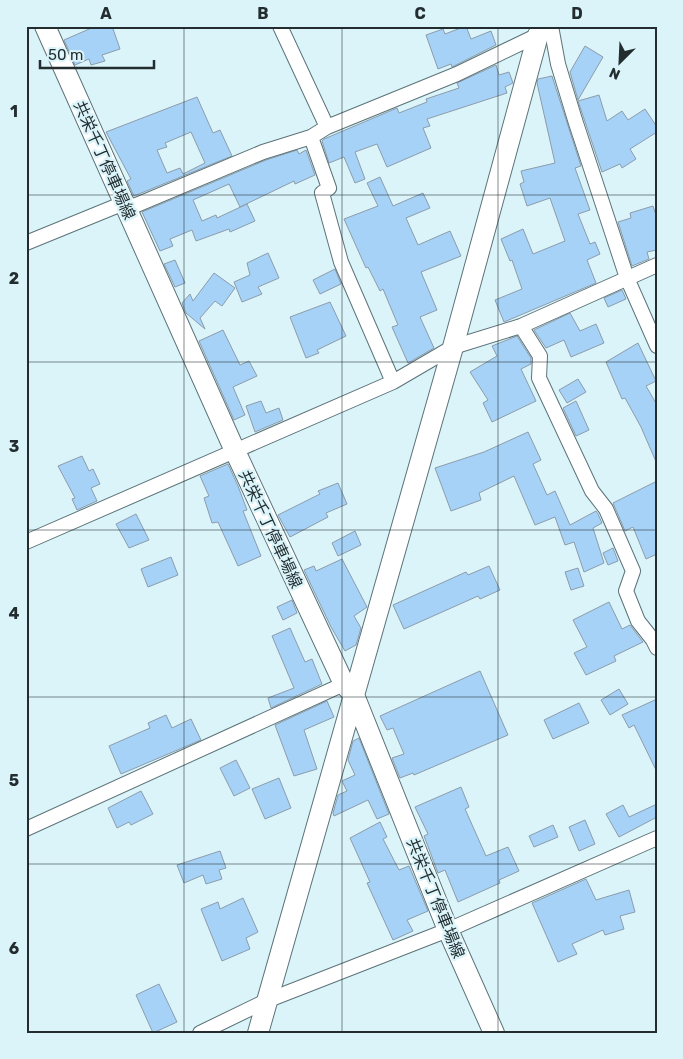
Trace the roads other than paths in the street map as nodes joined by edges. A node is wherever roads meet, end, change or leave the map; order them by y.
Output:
1 (45, 26) edge
2 (280, 26) edge
3 (290, 26) edge
4 (546, 29) edge
5 (330, 126) junction
6 (311, 137) junction
7 (124, 202) junction
8 (26, 243) edge
9 (657, 265) edge
10 (627, 278) junction
11 (521, 326) junction
12 (454, 346) junction
13 (657, 346) edge
14 (393, 382) junction
15 (235, 451) junction
16 (26, 542) edge
17 (657, 648) edge
18 (349, 689) junction
19 (26, 829) edge
20 (657, 838) edge
21 (448, 930) junction
22 (266, 1001) junction
23 (200, 1033) edge
24 (258, 1033) edge
25 (494, 1033) edge

1 - 7 main road, 共栄千丁停車場線
2 - 5 street
3 - 5 street
4 - 5 street
4 - 10 street
4 - 12 main road
5 - 6 street
6 - 7 street
6 - 14 street
7 - 8 street
7 - 15 main road, 共栄千丁停車場線
9 - 10 street
10 - 11 street
10 - 13 street
11 - 12 street
11 - 17 street
12 - 14 street
12 - 18 main road
14 - 15 street
15 - 16 street
15 - 18 main road, 共栄千丁停車場線
18 - 19 street
18 - 21 main road, 共栄千丁停車場線
18 - 22 main road
20 - 21 street
21 - 22 street
21 - 25 main road, 共栄千丁停車場線
22 - 23 street
22 - 24 main road

